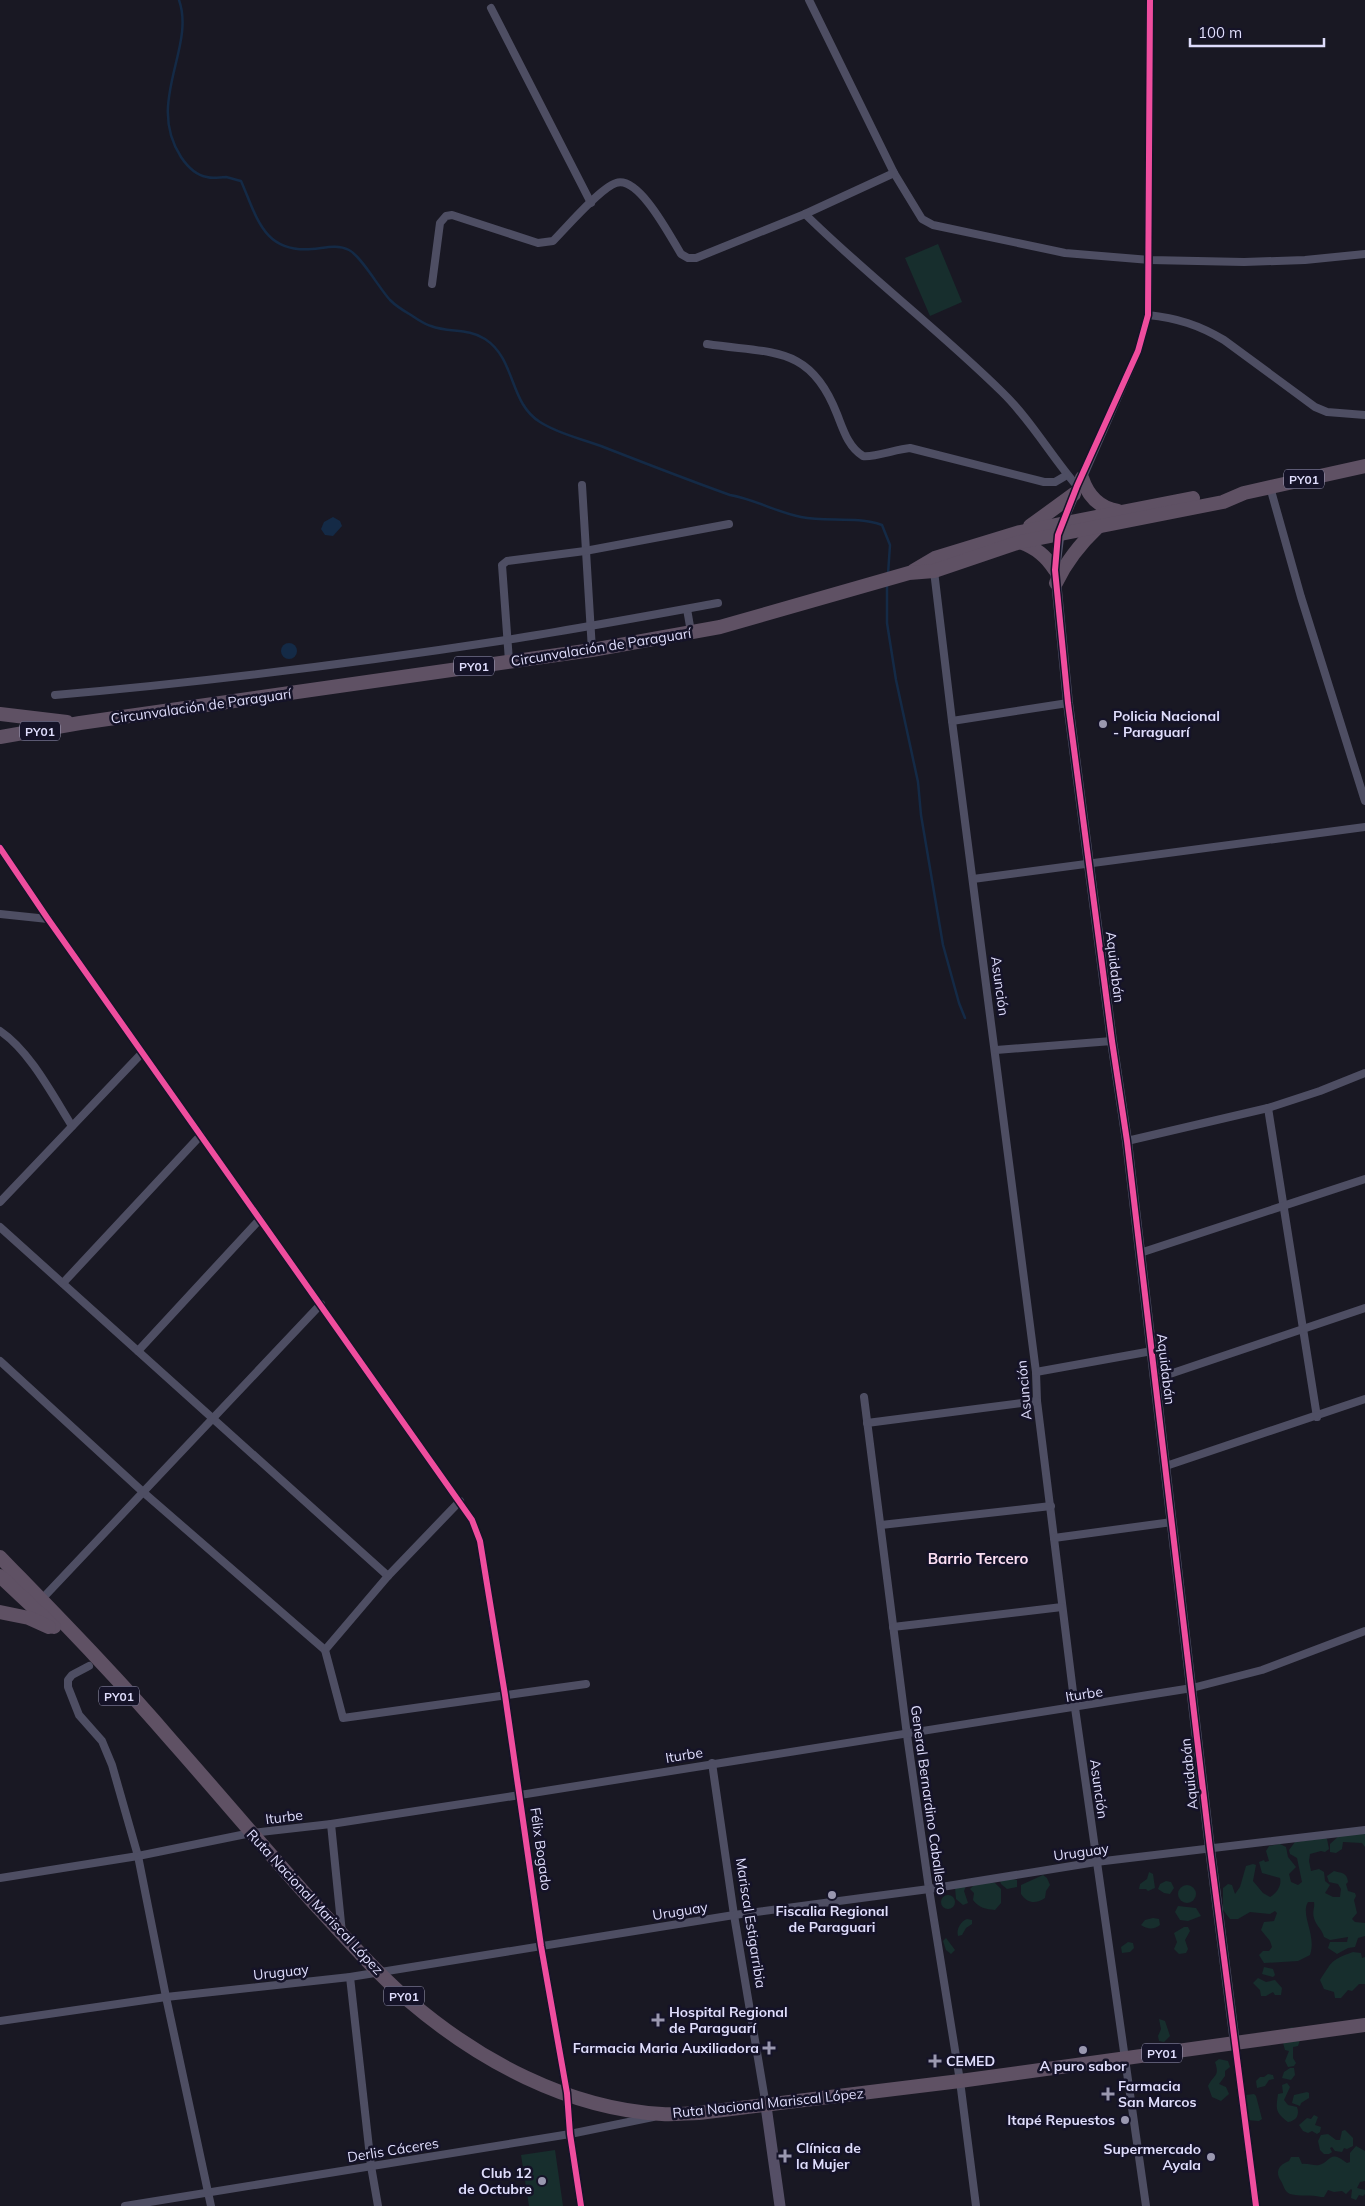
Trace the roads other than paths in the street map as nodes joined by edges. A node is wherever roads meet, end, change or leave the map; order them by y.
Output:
1 (809, 0) edge
2 (1150, 0) edge
3 (491, 8) dead end
4 (894, 173) junction
5 (591, 203) junction
6 (804, 214) junction
7 (1365, 254) edge
8 (1150, 260) junction
9 (432, 284) dead end
10 (1148, 315) junction
11 (707, 344) dead end
12 (1365, 415) edge
13 (1365, 466) edge
14 (1068, 475) junction
15 (582, 484) dead end
16 (1078, 486) junction
17 (1270, 487) junction
18 (1244, 493) junction
19 (1122, 512) junction
20 (729, 524) dead end
21 (1098, 527) junction
22 (1060, 529) junction
23 (1020, 537) junction
24 (585, 551) junction
25 (934, 571) junction
26 (909, 574) junction
27 (1055, 576) junction
28 (718, 603) dead end
29 (687, 609) junction
30 (591, 626) junction
31 (691, 632) junction
32 (508, 640) junction
33 (592, 650) junction
34 (509, 662) junction
35 (55, 695) dead end
36 (1068, 704) junction
37 (0, 714) edge
38 (952, 721) junction
39 (80, 724) junction
40 (0, 737) edge
41 (1365, 801) edge
42 (1365, 827) edge
43 (0, 848) edge
44 (1089, 864) junction
45 (973, 880) junction
46 (0, 914) edge
47 (48, 918) junction
48 (0, 1031) edge
49 (1112, 1041) junction
50 (996, 1050) junction
51 (142, 1053) junction
52 (1365, 1073) edge
53 (1268, 1108) junction
54 (72, 1126) junction
55 (201, 1135) junction
56 (1127, 1141) junction
57 (1365, 1179) edge
58 (0, 1202) edge
59 (1283, 1206) junction
60 (260, 1218) junction
61 (0, 1227) edge
62 (1140, 1253) junction
63 (62, 1283) junction
64 (321, 1304) junction
65 (1365, 1308) edge
66 (1303, 1329) junction
67 (138, 1351) junction
68 (1152, 1351) junction
69 (0, 1361) edge
70 (1036, 1372) junction
71 (1156, 1379) junction
72 (864, 1397) dead end
73 (1365, 1399) edge
74 (1037, 1401) junction
75 (1317, 1417) junction
76 (213, 1418) junction
77 (867, 1423) junction
78 (1166, 1466) junction
79 (143, 1492) junction
80 (460, 1501) junction
81 (1051, 1506) junction
82 (1172, 1522) junction
83 (881, 1525) junction
84 (1054, 1538) junction
85 (0, 1557) edge
86 (0, 1567) edge
87 (388, 1576) junction
88 (2, 1582) edge
89 (41, 1600) junction
90 (1062, 1607) junction
91 (51, 1611) junction
92 (0, 1612) edge
93 (893, 1626) junction
94 (1365, 1631) edge
95 (59, 1632) junction
96 (325, 1650) junction
97 (89, 1666) junction
98 (586, 1684) dead end
99 (1192, 1688) junction
100 (505, 1695) junction
101 (1075, 1708) junction
102 (907, 1735) junction
103 (183, 1755) junction
104 (712, 1763) junction
105 (520, 1795) junction
106 (331, 1824) junction
107 (1365, 1830) edge
108 (251, 1834) junction
109 (1210, 1849) junction
110 (138, 1856) junction
111 (1096, 1862) junction
112 (0, 1878) edge
113 (929, 1889) junction
114 (734, 1915) junction
115 (342, 1935) junction
116 (541, 1946) junction
117 (380, 1972) junction
118 (350, 1977) junction
119 (166, 1997) junction
120 (0, 2021) edge
121 (1365, 2025) edge
122 (1235, 2043) junction
123 (1124, 2059) junction
124 (960, 2081) junction
125 (567, 2093) junction
126 (766, 2106) junction
127 (663, 2115) junction
128 (570, 2134) junction
129 (371, 2166) junction
130 (208, 2192) junction
131 (125, 2206) edge
132 (211, 2206) edge
133 (378, 2206) edge
134 (581, 2206) edge
135 (780, 2206) edge
136 (976, 2206) edge
137 (1146, 2206) edge
138 (1256, 2206) edge

1 - 4 street
2 - 8 street
3 - 5 street
4 - 6 street
4 - 8 street
5 - 6 street
5 - 9 street
6 - 14 street
7 - 8 street
8 - 10 street
10 - 12 street
10 - 16 street
11 - 14 street
13 - 17 highway, Circunvalación de Paraguarí / PY01
14 - 16 street
15 - 24 street
16 - 19 highway
16 - 22 street
16 - 23 highway
17 - 18 highway, Circunvalación de Paraguarí / PY01
17 - 41 street
18 - 19 highway, Circunvalación de Paraguarí / PY01
18 - 21 highway, Circunvalación de Paraguarí / PY01
19 - 22 highway, Circunvalación de Paraguarí / PY01
20 - 24 street
21 - 22 highway, Circunvalación de Paraguarí / PY01
21 - 27 highway
22 - 23 highway, Circunvalación de Paraguarí / PY01
22 - 27 street, Aquidabán
23 - 25 highway, Circunvalación de Paraguarí / PY01
23 - 26 highway, Circunvalación de Paraguarí / PY01
23 - 27 highway
24 - 30 street
24 - 32 street
25 - 26 highway, Circunvalación de Paraguarí / PY01
25 - 38 street, Asunción
26 - 31 highway, Circunvalación de Paraguarí / PY01
27 - 36 street, Aquidabán
28 - 29 street
29 - 30 street
29 - 31 street
30 - 32 street
30 - 33 street
31 - 33 highway, Circunvalación de Paraguarí / PY01
32 - 34 street
32 - 35 street
33 - 34 highway, Circunvalación de Paraguarí / PY01
34 - 39 highway, Circunvalación de Paraguarí / PY01
36 - 38 street
36 - 44 street, Aquidabán
37 - 39 highway, Circunvalación de Paraguarí / PY01
38 - 45 street, Asunción
39 - 40 highway, Circunvalación de Paraguarí / PY01
42 - 44 street
43 - 47 street, Félix Bogado
44 - 45 street
44 - 49 street, Aquidabán
45 - 50 street, Asunción
46 - 47 street
47 - 51 street, Félix Bogado
48 - 54 street
49 - 50 street
49 - 56 street, Aquidabán
50 - 70 street, Asunción
51 - 54 street
51 - 55 street, Félix Bogado
52 - 53 street
53 - 56 street
53 - 59 street
54 - 58 street
55 - 60 street, Félix Bogado
55 - 63 street
56 - 62 street, Aquidabán
57 - 59 street
59 - 62 street
59 - 66 street
60 - 64 street, Félix Bogado
60 - 67 street
61 - 63 street
62 - 68 street, Aquidabán
63 - 67 street
64 - 76 street
64 - 80 street, Félix Bogado
65 - 66 street
66 - 71 street
66 - 75 street
67 - 76 street
68 - 70 street
68 - 71 street, Aquidabán
69 - 79 street
70 - 74 street, Asunción
71 - 78 street, Aquidabán
72 - 77 street, General Bernardino Caballero
73 - 75 street
74 - 77 street
74 - 81 street, Asunción
75 - 78 street
76 - 79 street
76 - 87 street
77 - 83 street, General Bernardino Caballero
78 - 82 street, Aquidabán
79 - 89 street
79 - 96 street
80 - 87 street
80 - 100 street, Félix Bogado
81 - 83 street
81 - 84 street, Asunción
82 - 84 street
82 - 99 street, Aquidabán
83 - 93 street, General Bernardino Caballero
84 - 90 street, Asunción
85 - 89 highway, Ruta Nacional Mariscal López / PY01
86 - 88 highway
87 - 96 street
88 - 91 highway
88 - 95 highway, Ruta Nacional Mariscal López / PY01
89 - 91 highway, Ruta Nacional Mariscal López / PY01
90 - 93 street
90 - 101 street, Asunción
91 - 103 highway, Ruta Nacional Mariscal López / PY01
92 - 95 highway
93 - 102 street, General Bernardino Caballero
94 - 99 street, Iturbe
95 - 97 highway, Ruta Nacional Mariscal López / PY01
96 - 100 street
97 - 103 highway, Ruta Nacional Mariscal López / PY01
97 - 110 street
98 - 100 street
99 - 101 street, Iturbe
99 - 109 street, Aquidabán
100 - 105 street, Félix Bogado
101 - 102 street, Iturbe
101 - 111 street, Asunción
102 - 104 street, Iturbe
102 - 113 street, General Bernardino Caballero
103 - 108 highway, Ruta Nacional Mariscal López / PY01
104 - 105 street, Iturbe
104 - 114 street, Mariscal Estigarribia
105 - 106 street, Iturbe
105 - 116 street, Félix Bogado
106 - 108 street, Iturbe
106 - 115 street
107 - 109 street, Uruguay
108 - 110 street, Iturbe
108 - 115 highway, Ruta Nacional Mariscal López / PY01
109 - 111 street, Uruguay
109 - 122 street, Aquidabán
110 - 112 street, Iturbe
110 - 119 street
111 - 113 street, Uruguay
111 - 123 street, Asunción
113 - 114 street, Uruguay
113 - 124 street, General Bernardino Caballero
114 - 116 street, Uruguay
114 - 126 street, Mariscal Estigarribia
115 - 117 highway, Ruta Nacional Mariscal López / PY01
116 - 117 street, Uruguay
116 - 125 street, Félix Bogado
117 - 118 street, Uruguay
117 - 125 highway, Ruta Nacional Mariscal López / PY01
118 - 119 street, Uruguay
118 - 129 street
119 - 120 street, Uruguay
119 - 130 street
121 - 122 highway, Ruta Nacional Mariscal López / PY01
122 - 123 highway, Ruta Nacional Mariscal López / PY01
122 - 138 street, Aquidabán
123 - 124 highway, Ruta Nacional Mariscal López / PY01
123 - 137 street, Asunción
124 - 126 highway, Ruta Nacional Mariscal López / PY01
124 - 136 street, General Bernardino Caballero
125 - 127 highway, Ruta Nacional Mariscal López / PY01
125 - 128 street, Félix Bogado
126 - 127 highway, Ruta Nacional Mariscal López / PY01
126 - 135 main road, Mariscal Estigarribia
127 - 128 street, Derlis Cáceres
128 - 129 street, Derlis Cáceres
128 - 134 street, Félix Bogado
129 - 130 street, Derlis Cáceres
129 - 133 street
130 - 131 street, Derlis Cáceres
130 - 132 street

